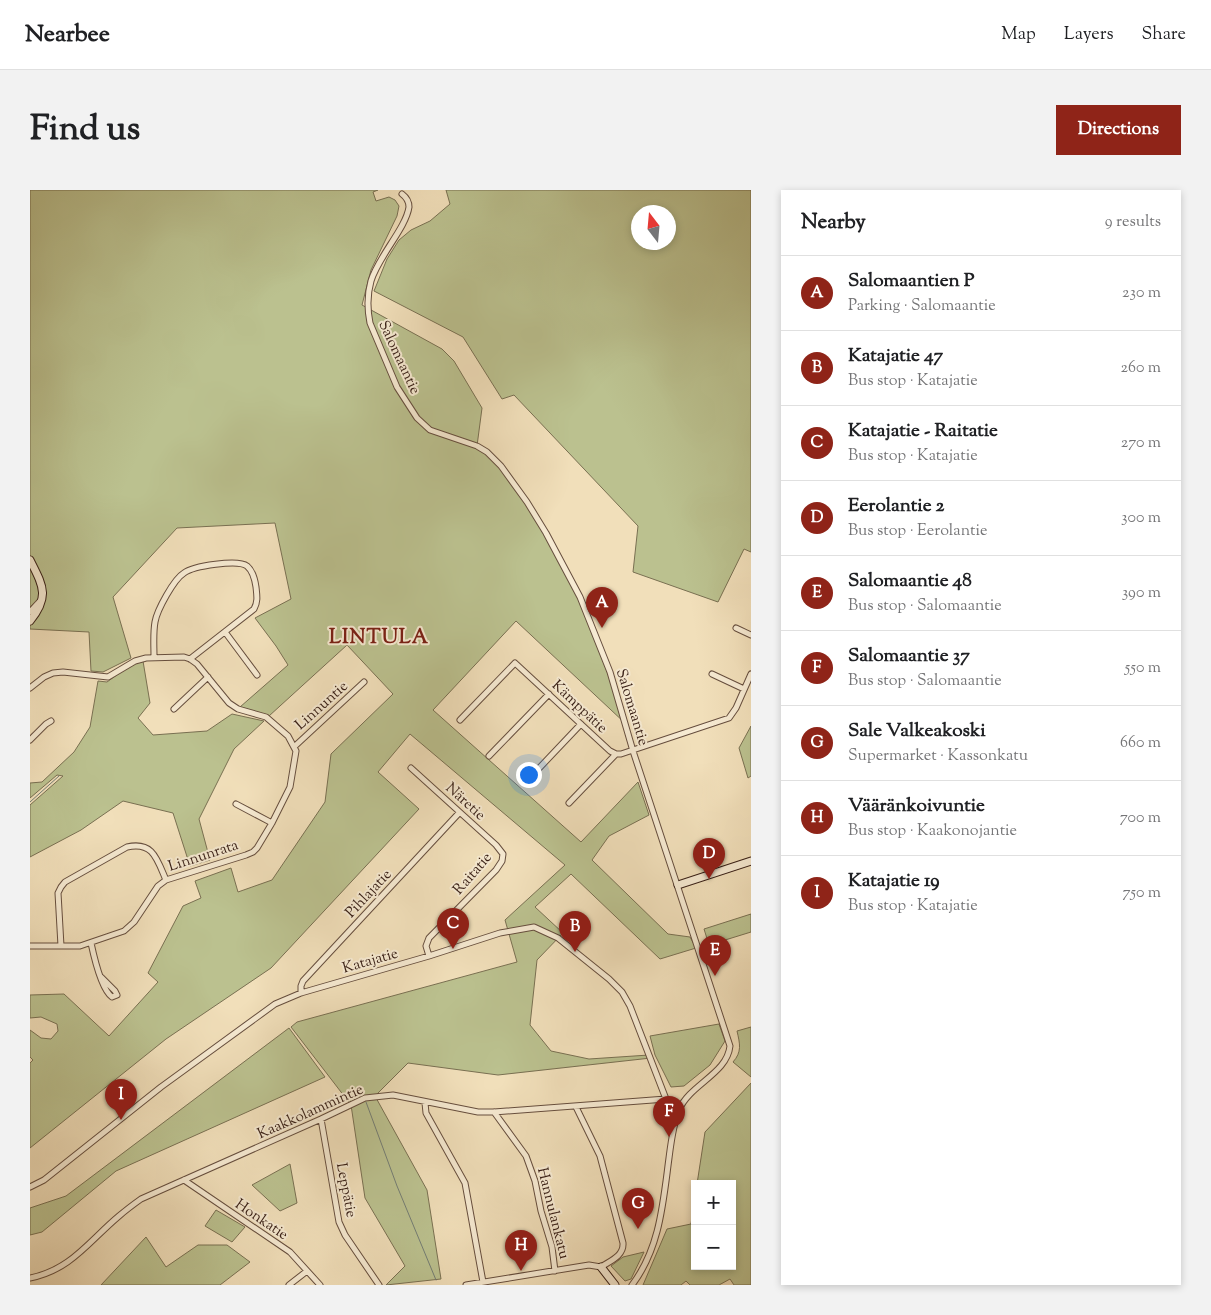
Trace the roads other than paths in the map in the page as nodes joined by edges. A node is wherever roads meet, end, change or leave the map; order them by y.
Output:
1 (402, 194) dead end
2 (30, 560) edge
3 (43, 598) junction
4 (30, 612) edge
5 (30, 621) edge
6 (736, 628) dead end
7 (225, 632) junction
8 (751, 635) edge
9 (154, 656) junction
10 (190, 659) junction
11 (712, 674) dead end
12 (751, 674) edge
13 (257, 675) dead end
14 (208, 677) junction
15 (364, 682) dead end
16 (30, 688) edge
17 (744, 689) junction
18 (549, 694) junction
19 (174, 709) dead end
20 (460, 720) dead end
21 (51, 721) dead end
22 (581, 724) junction
23 (30, 740) edge
24 (295, 746) junction
25 (633, 751) junction
26 (616, 754) junction
27 (489, 756) dead end
28 (411, 768) dead end
29 (526, 782) dead end
30 (236, 804) dead end
31 (570, 804) dead end
32 (459, 813) junction
33 (272, 823) junction
34 (503, 854) joint
35 (751, 861) edge
36 (166, 880) junction
37 (678, 885) junction
38 (91, 943) junction
39 (30, 946) edge
40 (61, 946) junction
41 (429, 956) junction
42 (101, 977) dead end
43 (302, 992) junction
44 (666, 1099) junction
45 (425, 1103) junction
46 (576, 1107) junction
47 (680, 1109) junction
48 (494, 1112) junction
49 (322, 1119) junction
50 (184, 1180) junction
51 (30, 1186) edge
52 (601, 1267) junction
53 (307, 1271) junction
54 (555, 1271) junction
55 (30, 1278) edge
56 (483, 1282) junction
57 (289, 1285) edge
58 (320, 1285) edge
59 (379, 1285) edge
60 (466, 1285) edge
61 (615, 1285) edge
62 (632, 1285) edge

1 - 25 street, Salomaantie
2 - 3 street
3 - 4 street
3 - 5 street
6 - 8 street
7 - 9 street
7 - 10 street
7 - 13 street
9 - 10 street
9 - 16 street
10 - 14 street
11 - 17 street
12 - 17 street
14 - 19 street
14 - 24 street
15 - 24 street, Linnuntie
17 - 25 street
18 - 20 street, Kämppätie
18 - 22 street, Kämppätie
18 - 27 street
21 - 23 street
22 - 26 street, Kämppätie
22 - 29 street
24 - 33 street, Linnunrata
25 - 26 street
25 - 37 street, Salomaantie
26 - 31 street
28 - 32 street, Näretie
30 - 33 street
32 - 34 street, Näretie
32 - 43 street, Pihlajatie
33 - 36 street, Linnunrata
34 - 41 street, Raitatie
35 - 37 street
36 - 38 street, Linnunrata
36 - 40 street
37 - 47 street, Salomaantie
38 - 40 street, Linnunrata
38 - 42 street
39 - 40 street, Linnunrata
41 - 43 street, Katajatie
41 - 44 street, Katajatie
43 - 51 street, Katajatie
44 - 46 street, Kaakkolammintie
44 - 47 street
45 - 48 street, Kaakkolammintie
45 - 49 street, Kaakkolammintie
45 - 56 street
46 - 48 street, Kaakkolammintie
46 - 52 street
47 - 62 street, Salomaantie
48 - 54 street, Hannulankatu
49 - 50 street, Kaakkolammintie
49 - 59 street, Leppätie
50 - 53 street, Honkatie
50 - 55 street, Kaakkolammintie
52 - 54 street
52 - 61 street
53 - 57 street
53 - 58 street, Honkatie
54 - 56 street
56 - 60 street

